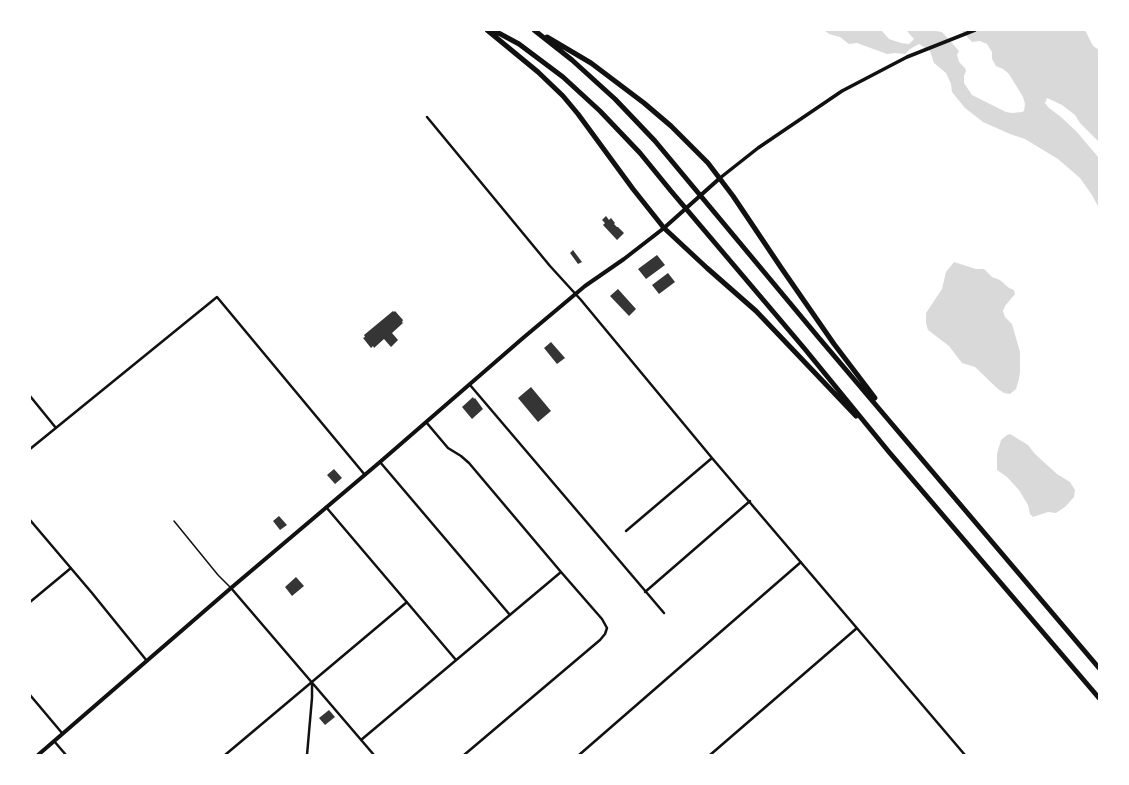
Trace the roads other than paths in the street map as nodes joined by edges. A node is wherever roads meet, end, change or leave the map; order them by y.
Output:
1 (487, 30) edge
2 (493, 30) edge
3 (535, 30) edge
4 (974, 30) edge
5 (427, 117) dead end
6 (720, 178) junction
7 (664, 228) junction
8 (576, 294) junction
9 (470, 385) junction
10 (30, 396) edge
11 (426, 422) junction
12 (56, 428) junction
13 (899, 431) junction
14 (30, 449) edge
15 (889, 452) junction
16 (712, 458) junction
17 (380, 462) junction
18 (365, 475) junction
19 (750, 501) junction
20 (326, 507) junction
21 (30, 520) edge
22 (174, 521) dead end
23 (626, 531) dead end
24 (801, 562) junction
25 (71, 568) junction
26 (561, 572) junction
27 (231, 588) junction
28 (646, 592) junction
29 (30, 602) edge
30 (407, 602) junction
31 (664, 613) dead end
32 (510, 615) junction
33 (857, 628) junction
34 (456, 660) junction
35 (148, 662) junction
36 (1099, 668) edge
37 (312, 682) junction
38 (30, 695) edge
39 (1099, 698) edge
40 (63, 734) junction
41 (362, 740) junction
42 (54, 741) junction
43 (38, 755) edge
44 (66, 755) edge
45 (225, 755) edge
46 (307, 755) edge
47 (374, 755) edge
48 (464, 755) edge
49 (579, 755) edge
50 (710, 755) edge
51 (965, 755) edge

1 - 7 highway
2 - 15 highway
3 - 6 highway
3 - 13 highway
4 - 6 street
5 - 8 street
6 - 7 main road
6 - 13 highway
7 - 8 main road
7 - 15 highway
8 - 9 main road
8 - 16 street
9 - 11 main road
9 - 28 street
10 - 12 street
11 - 17 main road
11 - 26 street
12 - 14 street
12 - 18 street
13 - 36 highway
15 - 39 highway
16 - 19 street
16 - 23 street
17 - 18 main road
17 - 32 street
18 - 20 main road
19 - 24 street
19 - 28 street
20 - 27 main road
20 - 30 street
21 - 25 street
22 - 27 lane
24 - 33 street
24 - 49 street
25 - 29 street
25 - 35 street
26 - 32 street
26 - 48 street
27 - 35 main road
27 - 37 street
28 - 31 street
30 - 34 street
30 - 37 street
32 - 34 street
33 - 50 street
33 - 51 street
34 - 41 street
35 - 40 main road
37 - 41 street
37 - 45 street
37 - 46 street
38 - 40 street
40 - 42 main road
41 - 47 street
42 - 43 main road
42 - 44 street

